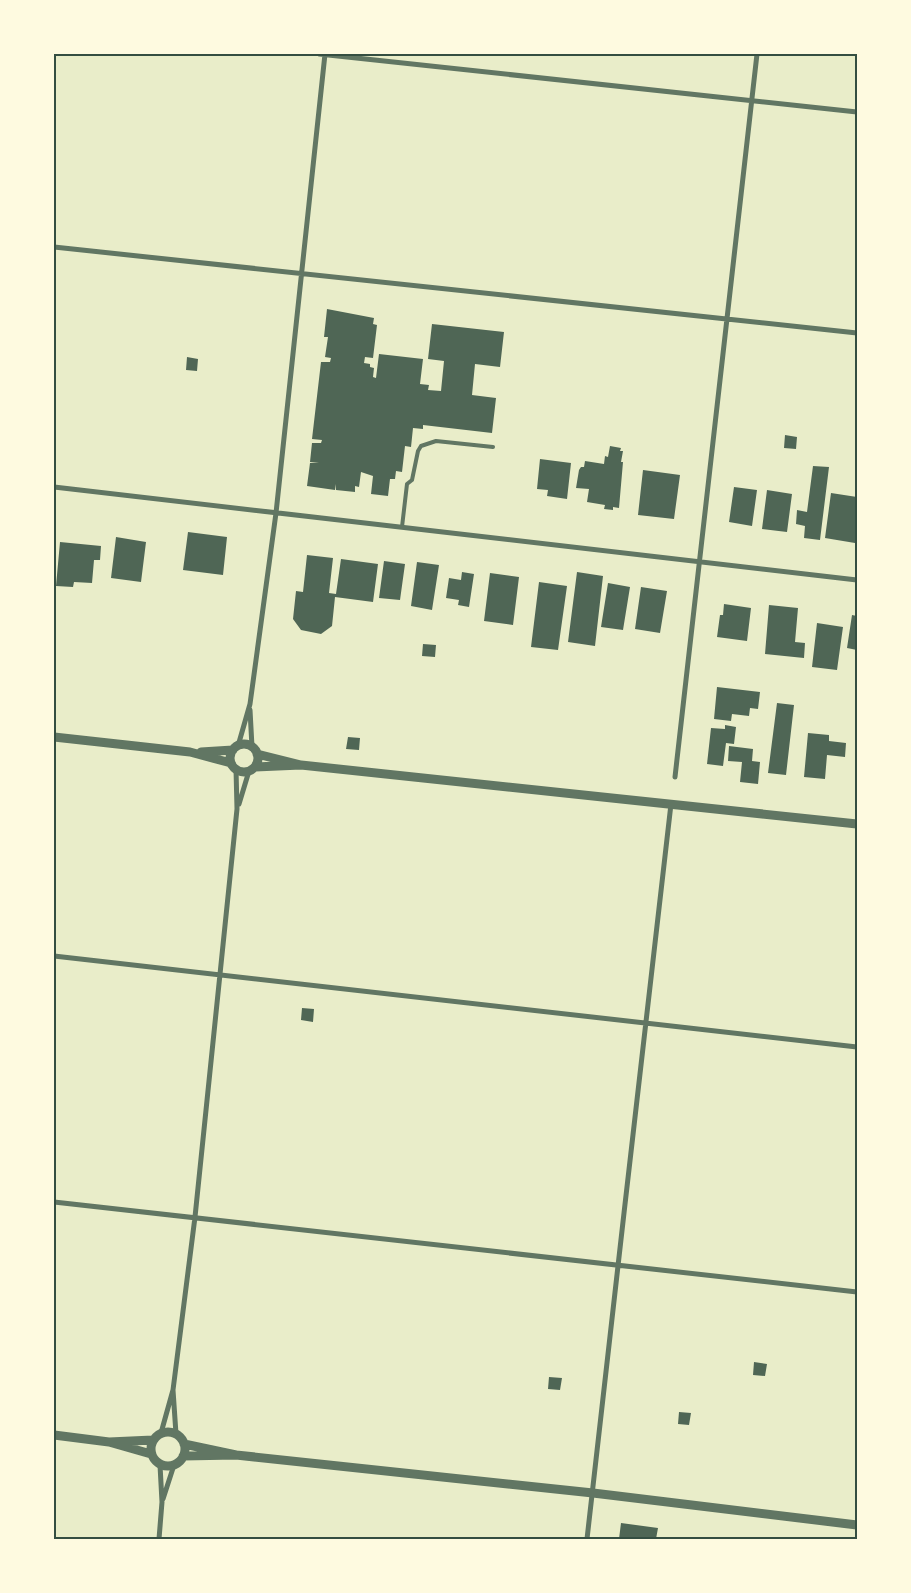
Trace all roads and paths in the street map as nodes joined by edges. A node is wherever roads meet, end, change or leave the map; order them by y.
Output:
1 (319, 54) edge
2 (325, 54) edge
3 (757, 54) edge
4 (752, 100) junction
5 (857, 112) edge
6 (54, 247) edge
7 (302, 274) junction
8 (728, 319) junction
9 (857, 333) edge
10 (493, 448) dead end
11 (54, 487) edge
12 (276, 513) junction
13 (402, 528) junction
14 (700, 562) junction
15 (857, 580) edge
16 (250, 704) junction
17 (54, 737) edge
18 (235, 748) junction
19 (254, 751) junction
20 (190, 752) junction
21 (301, 764) junction
22 (233, 766) junction
23 (252, 769) junction
24 (675, 778) dead end
25 (671, 804) junction
26 (237, 809) junction
27 (857, 824) edge
28 (54, 956) edge
29 (219, 975) junction
30 (644, 1022) junction
31 (857, 1047) edge
32 (54, 1202) edge
33 (195, 1217) junction
34 (620, 1264) junction
35 (857, 1292) edge
36 (173, 1390) junction
37 (161, 1433) junction
38 (176, 1434) junction
39 (54, 1435) edge
40 (153, 1440) junction
41 (109, 1442) junction
42 (184, 1444) junction
43 (151, 1454) junction
44 (236, 1455) junction
45 (183, 1456) junction
46 (160, 1465) junction
47 (174, 1465) junction
48 (592, 1493) junction
49 (162, 1502) junction
50 (857, 1525) edge
51 (159, 1539) edge
52 (587, 1539) edge

1 - 2 street
2 - 4 street
2 - 7 street
3 - 4 street
4 - 5 street
4 - 8 street
6 - 7 street
7 - 8 street
7 - 12 street
8 - 9 street
8 - 14 street
10 - 13 lane
11 - 12 street
12 - 13 street
12 - 16 street
13 - 14 street
14 - 15 street
14 - 24 street
16 - 18 street
16 - 19 street
17 - 20 street
18 - 19 street
18 - 20 street
18 - 22 street
19 - 21 street
19 - 23 street
20 - 22 street
21 - 23 street
21 - 25 street
22 - 23 street
22 - 26 street
23 - 26 street
25 - 27 street
25 - 30 street
26 - 29 street
28 - 29 street
29 - 30 street
29 - 33 street
30 - 31 street
30 - 34 street
32 - 33 street
33 - 34 street
33 - 36 street
34 - 35 street
34 - 48 street
36 - 37 street
36 - 38 street
37 - 38 street
37 - 40 street
38 - 42 street
39 - 41 street
40 - 41 street
40 - 43 street
41 - 43 street
42 - 44 street
42 - 45 street
43 - 46 street
44 - 45 street
44 - 48 street
45 - 47 street
46 - 47 street
46 - 49 street
47 - 49 street
48 - 50 street
48 - 52 street
49 - 51 street

